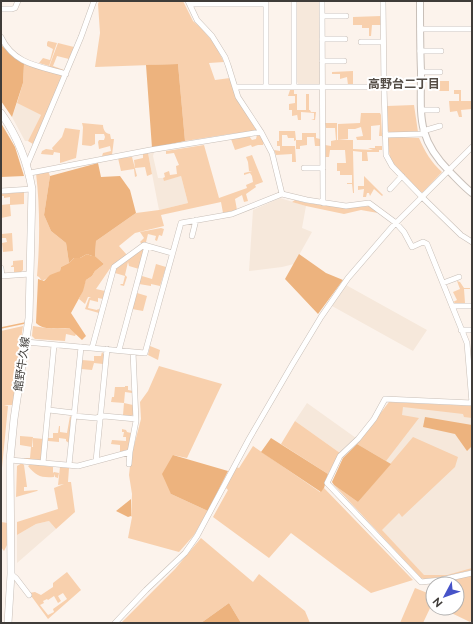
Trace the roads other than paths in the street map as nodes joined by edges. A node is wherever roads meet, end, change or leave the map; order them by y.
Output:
1 (18, 1) edge
2 (94, 1) edge
3 (294, 1) edge
4 (322, 1) edge
5 (383, 1) edge
6 (420, 1) edge
7 (266, 2) edge
8 (189, 3) edge
9 (1, 9) edge
10 (322, 16) junction
11 (346, 16) dead end
12 (420, 29) junction
13 (472, 29) edge
14 (1, 37) edge
15 (322, 39) junction
16 (345, 39) dead end
17 (361, 42) dead end
18 (383, 42) junction
19 (420, 51) junction
20 (441, 51) dead end
21 (322, 62) junction
22 (344, 62) dead end
23 (421, 72) junction
24 (440, 72) dead end
25 (66, 74) junction
26 (236, 87) junction
27 (266, 87) junction
28 (294, 87) junction
29 (322, 87) junction
30 (384, 87) junction
31 (421, 110) junction
32 (437, 110) dead end
33 (1, 113) edge
34 (440, 126) dead end
35 (261, 132) junction
36 (424, 132) junction
37 (385, 135) junction
38 (472, 147) edge
39 (27, 165) junction
40 (304, 168) dead end
41 (323, 168) junction
42 (448, 170) junction
43 (30, 173) junction
44 (402, 176) junction
45 (32, 189) junction
46 (390, 189) dead end
47 (1, 191) edge
48 (472, 193) edge
49 (282, 194) junction
50 (422, 197) junction
51 (323, 203) junction
52 (196, 220) junction
53 (396, 223) junction
54 (192, 236) dead end
55 (472, 242) edge
56 (147, 246) junction
57 (172, 253) junction
58 (1, 268) edge
59 (30, 274) junction
60 (1, 276) edge
61 (459, 277) dead end
62 (443, 283) junction
63 (452, 306) junction
64 (472, 306) edge
65 (461, 330) junction
66 (472, 330) edge
67 (26, 342) junction
68 (54, 345) junction
69 (81, 347) junction
70 (92, 348) junction
71 (107, 349) junction
72 (119, 350) junction
73 (133, 352) junction
74 (472, 403) edge
75 (49, 410) junction
76 (74, 414) junction
77 (100, 416) junction
78 (136, 419) junction
79 (130, 452) junction
80 (10, 460) junction
81 (96, 462) junction
82 (43, 463) junction
83 (129, 464) dead end
84 (69, 465) junction
85 (472, 573) edge
86 (11, 574) junction
87 (29, 595) dead end
88 (8, 623) edge
89 (115, 623) edge

1 - 9 street
2 - 25 street
3 - 28 street
4 - 10 street
5 - 18 street
6 - 12 street
7 - 8 street
7 - 27 street
8 - 26 street
10 - 11 street
10 - 15 street
12 - 13 street
12 - 19 street
14 - 25 street
15 - 16 street
15 - 21 street
17 - 18 street
18 - 30 street
19 - 20 street
19 - 23 street
21 - 22 street
21 - 29 street
23 - 24 street
23 - 31 street
25 - 39 street
26 - 27 street
26 - 35 street
27 - 28 street
28 - 29 street
29 - 30 street
29 - 41 street
30 - 37 street
31 - 32 street
31 - 36 street
33 - 39 main road, 館野牛久線
34 - 36 street
35 - 43 street
35 - 49 street
36 - 37 street
36 - 42 street
37 - 44 street
38 - 42 street
39 - 43 main road, 館野牛久線
40 - 41 street
41 - 51 street
42 - 48 street
42 - 50 street
43 - 45 main road, 館野牛久線
44 - 46 street
44 - 50 street
45 - 47 street
45 - 59 main road, 館野牛久線
49 - 51 street
49 - 52 street
50 - 53 street
50 - 55 street
51 - 53 street
52 - 54 street
52 - 57 street
53 - 62 street
53 - 89 street
56 - 57 street
56 - 70 street
56 - 72 street
57 - 73 street
58 - 60 street
59 - 60 street
59 - 67 main road, 館野牛久線
61 - 62 street
62 - 63 street
63 - 64 street
63 - 65 street
65 - 66 street
65 - 74 street
67 - 68 street
67 - 80 main road, 館野牛久線
68 - 69 street
68 - 75 street
69 - 70 street
69 - 76 street
70 - 71 street
71 - 72 street
71 - 77 street
72 - 73 street
73 - 78 street
74 - 85 street
75 - 76 street
75 - 82 street
76 - 77 street
76 - 84 street
77 - 78 street
77 - 81 street
78 - 79 street
79 - 81 street
79 - 83 street
80 - 82 street
80 - 86 main road, 館野牛久線
81 - 84 street
82 - 84 street
86 - 87 street
86 - 88 main road, 館野牛久線

